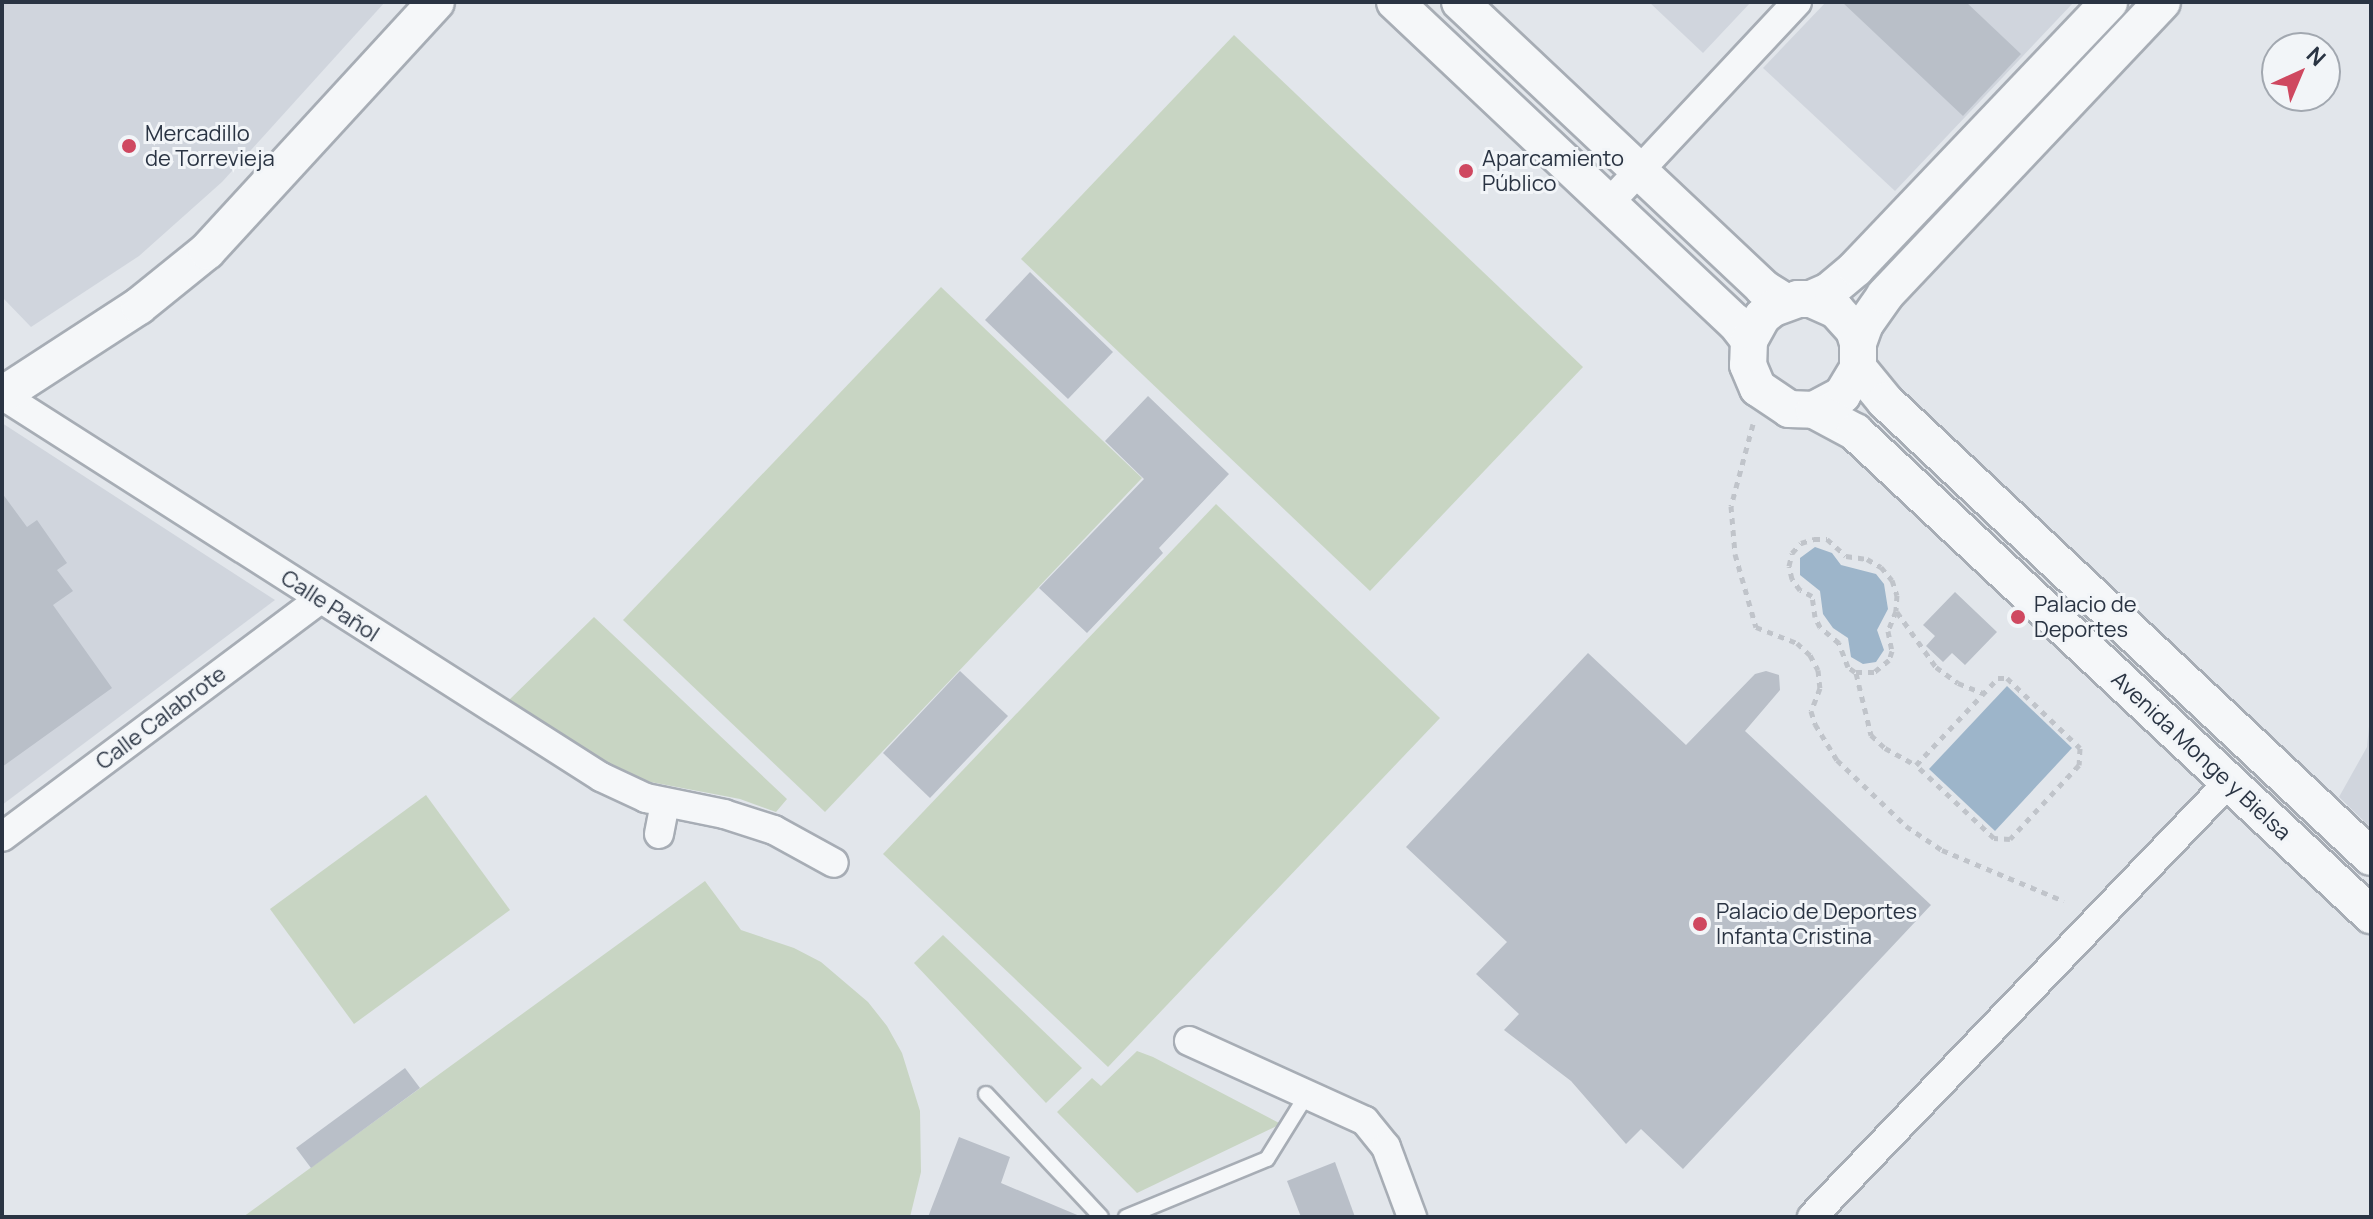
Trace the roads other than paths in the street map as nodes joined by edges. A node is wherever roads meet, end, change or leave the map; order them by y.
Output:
1 (436, 2) edge
2 (1395, 2) edge
3 (1460, 2) edge
4 (1797, 2) edge
5 (2109, 2) edge
6 (2162, 2) edge
7 (1638, 171) junction
8 (1609, 203) junction
9 (1798, 301) junction
10 (1749, 340) junction
11 (1858, 356) junction
12 (2, 395) edge
13 (1814, 410) junction
14 (319, 600) junction
15 (2229, 782) junction
16 (665, 803) junction
17 (659, 834) dead end
18 (2, 837) edge
19 (2371, 857) edge
20 (834, 863) dead end
21 (2371, 915) edge
22 (1189, 1041) dead end
23 (1308, 1093) junction
24 (986, 1094) dead end
25 (1101, 1217) edge
26 (1126, 1217) edge
27 (1412, 1217) edge
28 (1812, 1217) edge

1 - 12 street
2 - 8 street
3 - 7 street
4 - 7 street
5 - 9 street
6 - 11 street
7 - 8 street
7 - 9 street
8 - 10 street
9 - 10 street
9 - 11 street
10 - 13 street
11 - 13 street
11 - 19 street, Avenida Monge y Bielsa
12 - 14 street, Calle Pañol
13 - 15 street, Avenida Monge y Bielsa
14 - 16 street, Calle Pañol
14 - 18 street, Calle Calabrote
15 - 21 street, Avenida Monge y Bielsa
15 - 28 street
16 - 17 street
16 - 20 street, Calle Pañol
22 - 23 street
23 - 26 lane
23 - 27 street
24 - 25 lane

